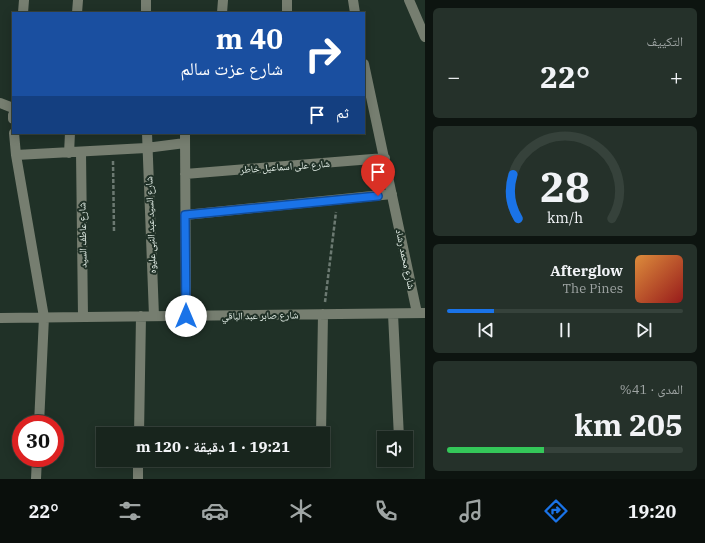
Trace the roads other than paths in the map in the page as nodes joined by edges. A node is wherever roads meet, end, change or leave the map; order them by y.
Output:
1 (24, 0) edge
2 (78, 0) edge
3 (146, 0) edge
4 (223, 0) edge
5 (287, 0) edge
6 (352, 0) edge
7 (409, 0) edge
8 (23, 12) edge
9 (77, 12) edge
10 (146, 12) edge
11 (222, 12) edge
12 (286, 12) edge
13 (355, 12) edge
14 (425, 36) edge
15 (365, 68) edge
16 (0, 103) edge
17 (12, 108) edge
18 (14, 134) edge
19 (70, 134) edge
20 (147, 134) edge
21 (185, 138) edge
22 (146, 148) junction
23 (80, 152) junction
24 (69, 153) junction
25 (16, 155) junction
26 (385, 158) junction
27 (185, 174) junction
28 (392, 194) junction
29 (185, 215) junction
30 (421, 313) edge
31 (323, 314) junction
32 (393, 314) junction
33 (141, 316) junction
34 (154, 316) junction
35 (186, 316) junction
36 (44, 317) junction
37 (83, 317) junction
38 (0, 318) edge
39 (40, 415) edge
40 (139, 427) edge
41 (321, 427) edge
42 (399, 431) edge
43 (37, 467) edge
44 (138, 467) edge
45 (36, 479) edge
46 (138, 479) edge

1 - 8 street
2 - 9 street
3 - 10 street
4 - 11 street
5 - 12 street
6 - 13 street
7 - 14 street
15 - 26 street, شارع محمد رشاد
16 - 17 street
18 - 25 street
19 - 24 street
20 - 22 street, شارع السيد عبد النبى عليوه
21 - 22 street
21 - 27 street
22 - 23 street
22 - 34 street, شارع السيد عبد النبى عليوه
23 - 24 street
23 - 37 street, شارع عاطف السيد
24 - 25 street
25 - 36 street
26 - 27 street, شارع على اسماعيل خاطر
26 - 28 street, شارع محمد رشاد
27 - 29 street
28 - 29 street
28 - 30 street, شارع محمد رشاد
29 - 35 street
30 - 32 street, شارع صابر عبد الباقي
31 - 32 street, شارع صابر عبد الباقي
31 - 35 street, شارع صابر عبد الباقي
31 - 41 street
32 - 42 street
33 - 34 street, شارع صابر عبد الباقي
33 - 37 street, شارع صابر عبد الباقي
33 - 40 street
34 - 35 street, شارع صابر عبد الباقي
36 - 37 street, شارع صابر عبد الباقي
36 - 38 street, شارع صابر عبد الباقي
36 - 39 street
43 - 45 street
44 - 46 street

